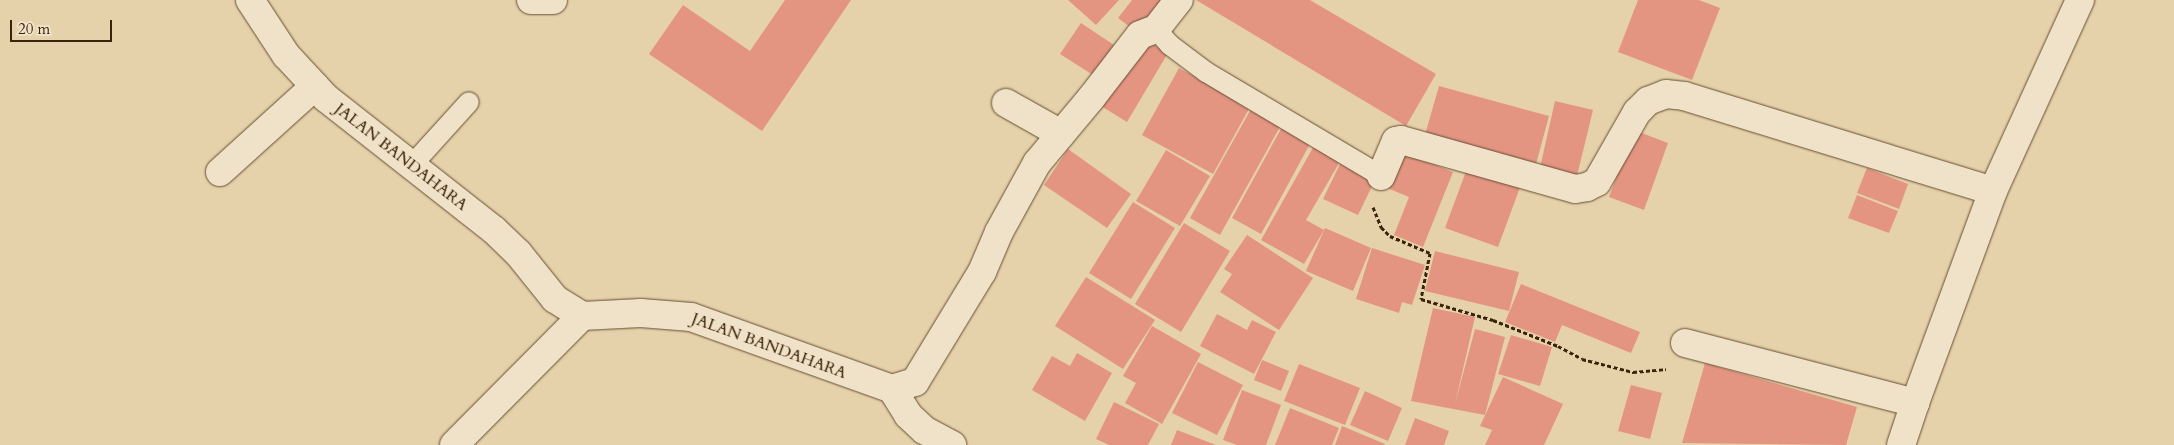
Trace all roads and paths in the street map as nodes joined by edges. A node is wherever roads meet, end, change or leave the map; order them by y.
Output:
1 (250, 0) edge
2 (531, 0) edge
3 (553, 0) edge
4 (1178, 0) edge
5 (2080, 0) edge
6 (1156, 29) junction
7 (315, 86) junction
8 (469, 102) dead end
9 (1006, 103) dead end
10 (1061, 134) junction
11 (411, 166) junction
12 (220, 172) dead end
13 (1381, 176) junction
14 (1993, 191) junction
15 (582, 316) junction
16 (1687, 344) joint
17 (892, 389) junction
18 (1915, 403) junction
19 (454, 445) edge
20 (952, 445) edge
21 (1901, 445) edge

1 - 7 street, JALAN BANDAHARA
2 - 3 street
4 - 6 street
5 - 14 street
6 - 10 street
6 - 13 lane
7 - 11 street, JALAN BANDAHARA
7 - 12 street
8 - 11 lane
9 - 10 street
10 - 17 street
11 - 15 street, JALAN BANDAHARA
13 - 14 street
13 - 16 path
14 - 18 street
15 - 17 street, JALAN BANDAHARA
15 - 19 street
16 - 18 street
17 - 20 street
18 - 21 street

